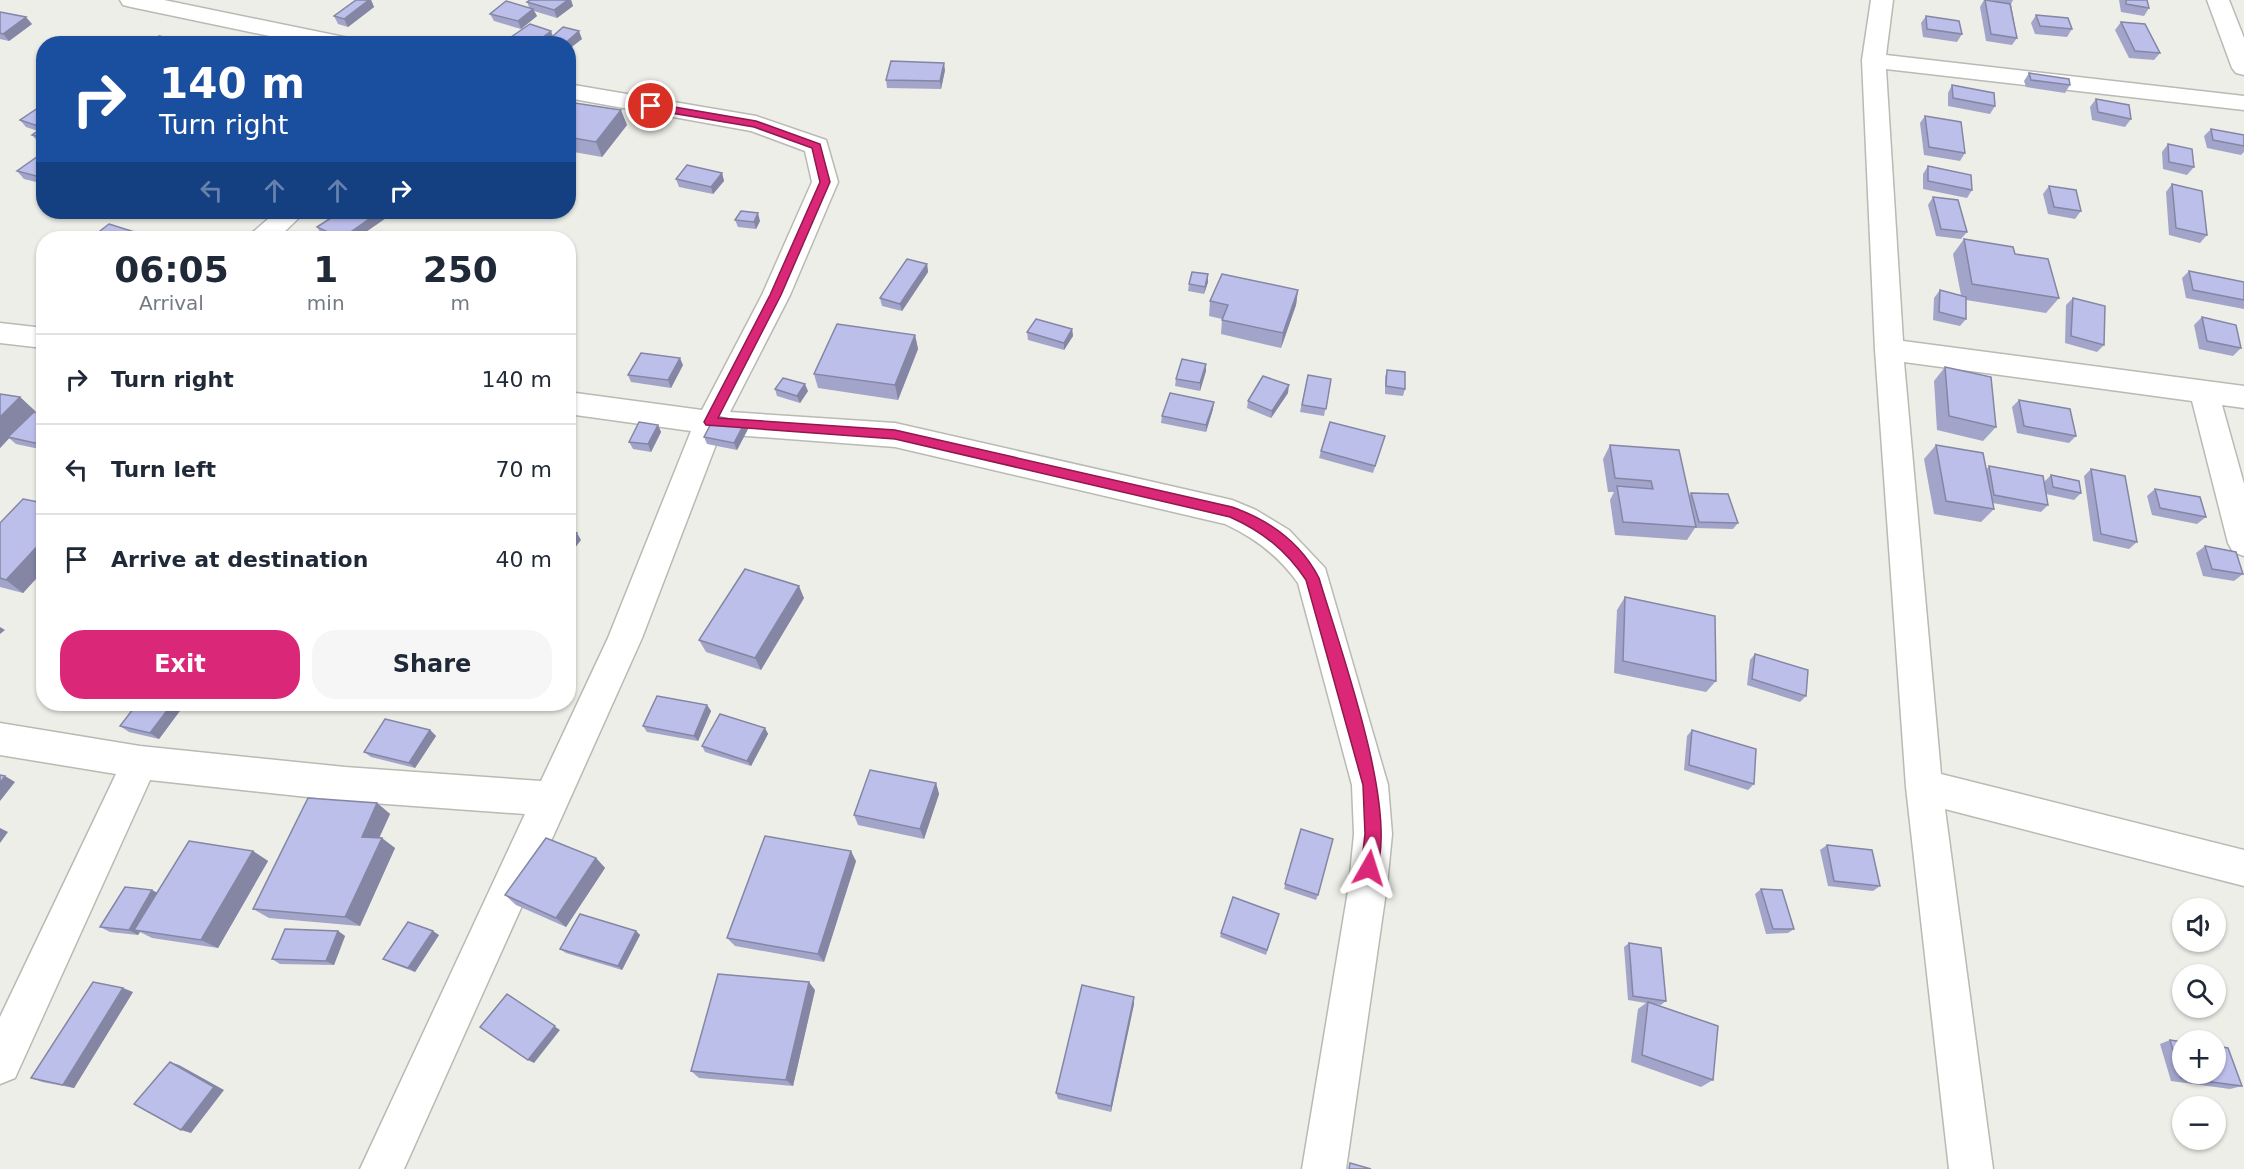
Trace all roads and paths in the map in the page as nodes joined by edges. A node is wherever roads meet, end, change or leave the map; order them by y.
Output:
1 (131, 0) edge
2 (1882, 0) edge
3 (2218, 0) edge
4 (305, 36) edge
5 (1874, 60) junction
6 (2244, 68) edge
7 (576, 92) edge
8 (2244, 103) edge
9 (284, 219) edge
10 (270, 231) edge
11 (0, 333) edge
12 (36, 337) edge
13 (1889, 350) junction
14 (2204, 392) junction
15 (2244, 397) edge
16 (576, 404) edge
17 (710, 422) junction
18 (2244, 543) edge
19 (0, 740) edge
20 (140, 762) junction
21 (1924, 787) junction
22 (550, 799) junction
23 (2244, 868) edge
24 (0, 1063) edge
25 (382, 1169) edge
26 (1324, 1169) edge
27 (1971, 1169) edge

1 - 4 street
2 - 5 street
3 - 6 street
5 - 8 street
5 - 13 street
7 - 17 street
9 - 10 street
11 - 12 street
13 - 14 street
13 - 21 street
14 - 15 street
14 - 18 street
16 - 17 street
17 - 22 street
17 - 26 street
19 - 20 street
20 - 22 street
20 - 24 street
21 - 23 street
21 - 27 street
22 - 25 street

